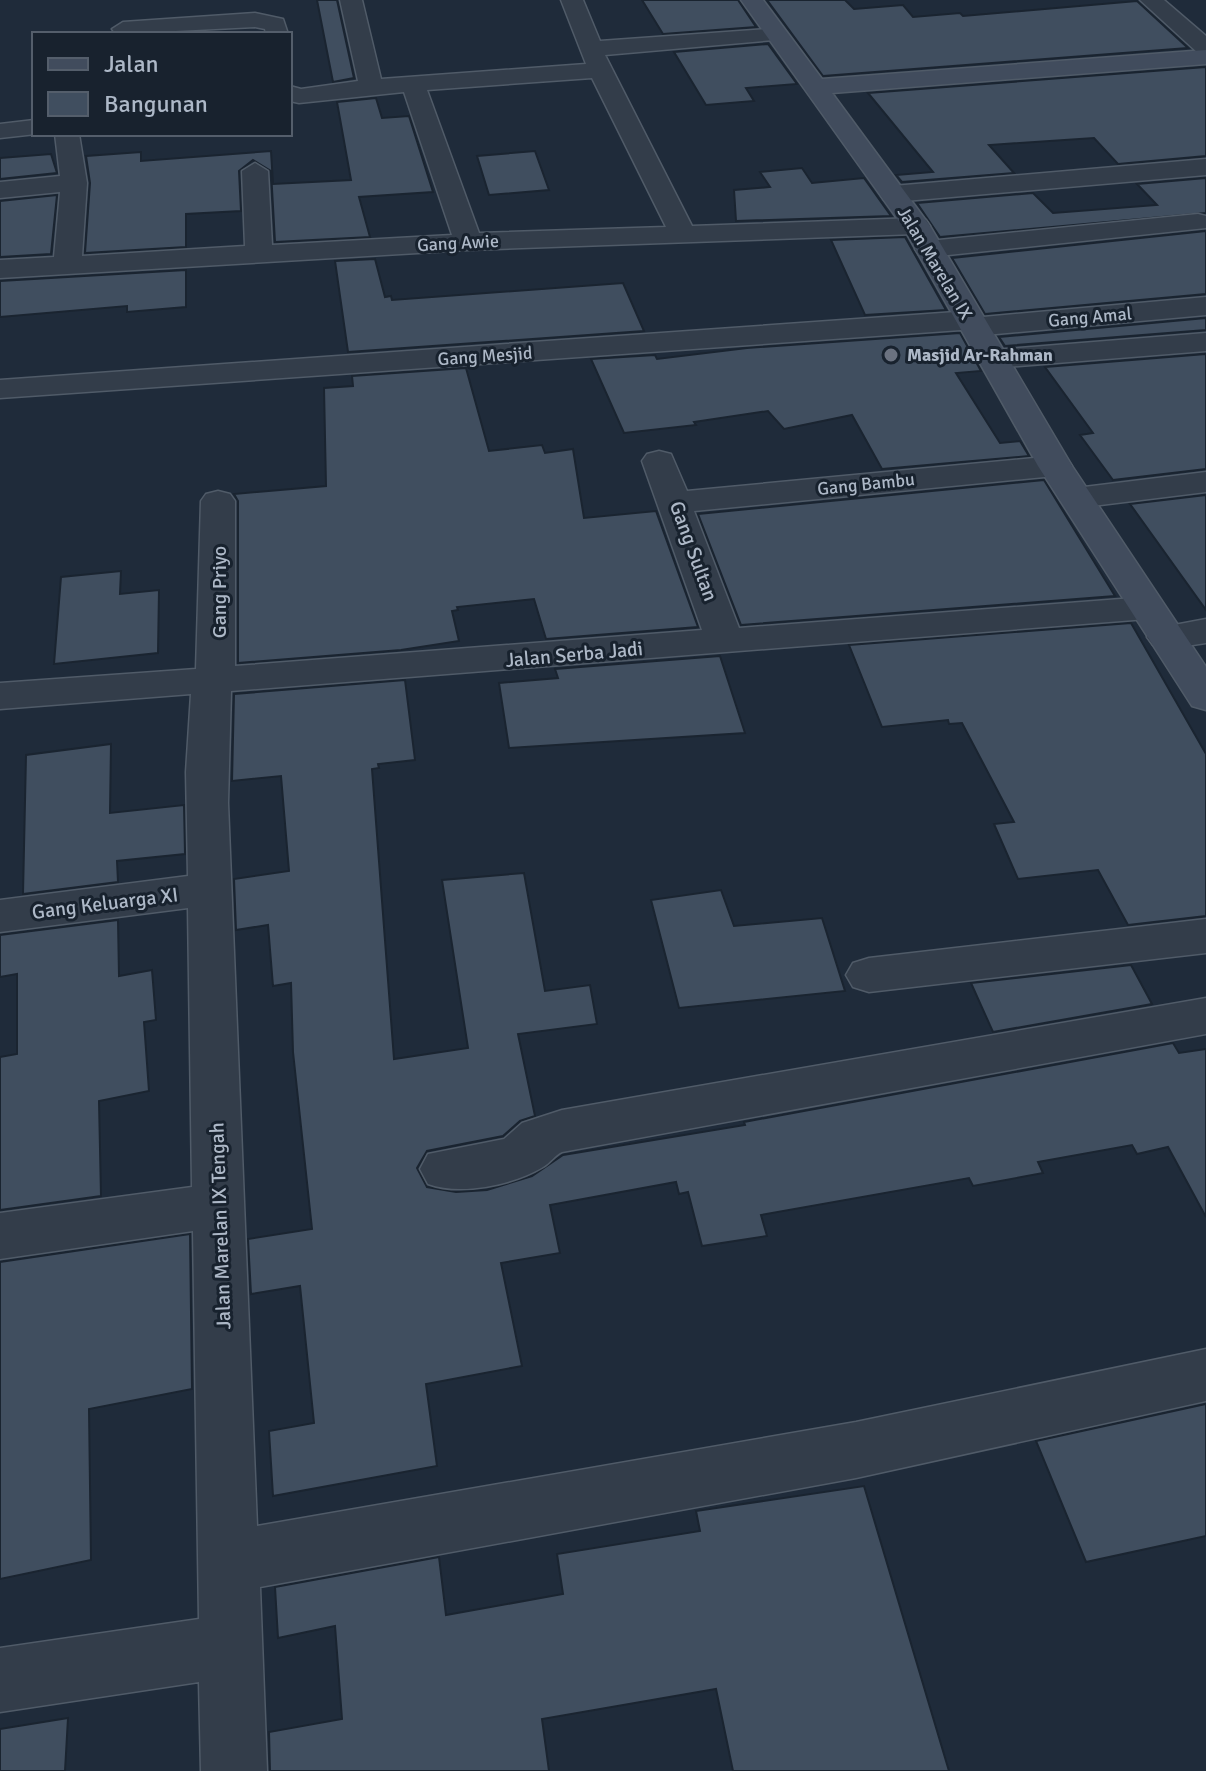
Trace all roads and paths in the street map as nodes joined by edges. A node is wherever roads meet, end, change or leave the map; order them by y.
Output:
1 (351, 0) edge
2 (572, 0) edge
3 (752, 0) edge
4 (1151, 0) edge
5 (123, 29) dead end
6 (277, 32) edge
7 (774, 33) junction
8 (1206, 48) edge
9 (1206, 57) edge
10 (596, 60) junction
11 (413, 84) junction
12 (371, 87) junction
13 (815, 87) junction
14 (292, 94) edge
15 (32, 127) edge
16 (0, 131) edge
17 (67, 136) edge
18 (1206, 167) edge
19 (255, 171) dead end
20 (74, 183) junction
21 (0, 190) edge
22 (893, 194) junction
23 (1198, 222) dead end
24 (684, 236) junction
25 (922, 238) junction
26 (468, 242) junction
27 (259, 254) junction
28 (67, 265) junction
29 (0, 269) edge
30 (1206, 306) edge
31 (972, 324) junction
32 (1206, 342) edge
33 (994, 359) junction
34 (0, 389) edge
35 (659, 461) dead end
36 (1055, 466) junction
37 (1206, 482) edge
38 (1076, 498) junction
39 (218, 501) dead end
40 (677, 502) junction
41 (1157, 622) junction
42 (1206, 631) edge
43 (725, 641) junction
44 (211, 682) junction
45 (0, 696) edge
46 (1206, 697) edge
47 (210, 889) junction
48 (0, 916) edge
49 (1206, 936) edge
50 (869, 975) dead end
51 (1206, 1016) edge
52 (446, 1169) dead end
53 (219, 1205) junction
54 (0, 1236) edge
55 (1206, 1375) edge
56 (229, 1562) junction
57 (230, 1646) junction
58 (0, 1680) edge
59 (234, 1771) edge

1 - 12 street
2 - 10 street
3 - 7 main road, Jalan Marelan IX
4 - 8 street
5 - 6 street
7 - 10 street
7 - 13 main road, Jalan Marelan IX
9 - 13 main road
10 - 11 street
10 - 24 street
11 - 12 street
11 - 26 street
12 - 14 street
13 - 22 main road, Jalan Marelan IX
15 - 16 street
17 - 20 street
18 - 22 street
19 - 27 street
20 - 21 street
20 - 28 street
22 - 25 main road, Jalan Marelan IX
23 - 25 street, Gang Awie
24 - 25 street, Gang Awie
24 - 26 street, Gang Awie
25 - 31 main road, Jalan Marelan IX
26 - 27 street, Gang Awie
27 - 28 street, Gang Awie
28 - 29 street, Gang Awie
30 - 31 street, Gang Amal
31 - 33 main road, Jalan Marelan IX
31 - 34 street, Gang Mesjid
32 - 33 street
33 - 36 main road, Jalan Marelan IX
35 - 40 street, Gang Sultan
36 - 38 main road, Jalan Marelan IX
36 - 40 street, Gang Bambu
37 - 38 street
38 - 41 main road, Jalan Marelan IX
39 - 44 street, Gang Priyo
40 - 43 street, Gang Sultan
41 - 42 street, Jalan Serba Jadi
41 - 43 street, Jalan Serba Jadi
41 - 46 main road, Jalan Marelan IX
43 - 44 street, Jalan Serba Jadi
44 - 45 street, Jalan Serba Jadi
44 - 47 street, Jalan Marelan IX Tengah
47 - 48 street, Gang Keluarga XI
47 - 53 street, Jalan Marelan IX Tengah
49 - 50 street
51 - 52 street
53 - 54 street
53 - 56 street, Jalan Marelan IX Tengah
55 - 56 street
56 - 57 street, Jalan Marelan IX Tengah
57 - 58 street
57 - 59 street, Jalan Marelan IX Tengah

